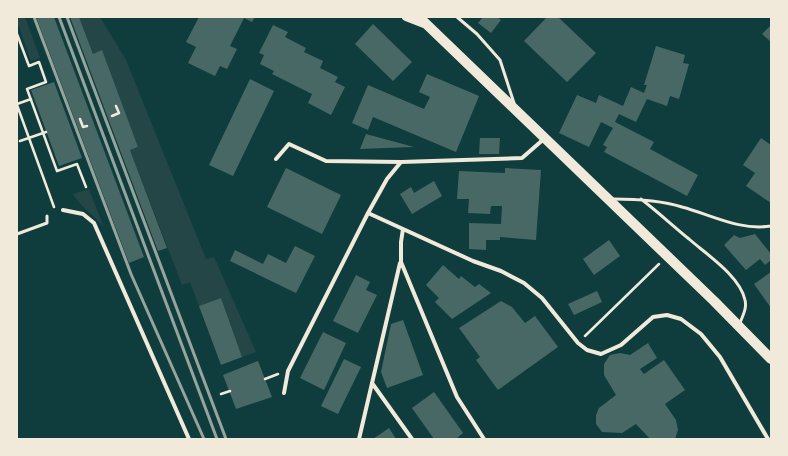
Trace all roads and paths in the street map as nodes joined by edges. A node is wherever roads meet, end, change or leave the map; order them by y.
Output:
1 (406, 17) edge
2 (419, 17) edge
3 (460, 18) edge
4 (429, 26) junction
5 (17, 34) edge
6 (30, 99) junction
7 (17, 105) edge
8 (116, 106) dead end
9 (516, 111) junction
10 (112, 116) dead end
11 (80, 119) dead end
12 (87, 126) dead end
13 (45, 132) junction
14 (29, 138) junction
15 (545, 138) junction
16 (20, 141) dead end
17 (276, 159) dead end
18 (401, 162) junction
19 (86, 187) dead end
20 (608, 199) junction
21 (641, 199) junction
22 (55, 208) dead end
23 (64, 210) dead end
24 (368, 213) junction
25 (47, 216) dead end
26 (771, 226) edge
27 (403, 229) junction
28 (17, 234) edge
29 (668, 256) junction
30 (400, 262) junction
31 (739, 325) junction
32 (578, 343) junction
33 (771, 359) edge
34 (372, 383) junction
35 (230, 391) dead end
36 (284, 393) dead end
37 (221, 394) dead end
38 (189, 439) edge
39 (359, 439) edge
40 (412, 439) edge
41 (484, 439) edge
42 (768, 439) edge

1 - 4 main road
2 - 4 main road
3 - 9 lane
4 - 9 main road
5 - 6 path
6 - 7 path
6 - 13 path
7 - 14 path
8 - 10 path
9 - 15 main road
11 - 12 path
13 - 14 path
13 - 19 path
14 - 16 path
14 - 22 path
15 - 18 street
15 - 20 main road
17 - 18 street
18 - 24 street
20 - 21 lane
20 - 29 main road
21 - 26 lane
21 - 31 lane
23 - 38 street
24 - 27 street
24 - 36 street
25 - 28 lane
27 - 30 street
27 - 32 street
29 - 31 main road
29 - 32 path
30 - 34 street
30 - 41 street
31 - 33 main road
32 - 42 street
34 - 39 street
34 - 40 street
35 - 37 path

